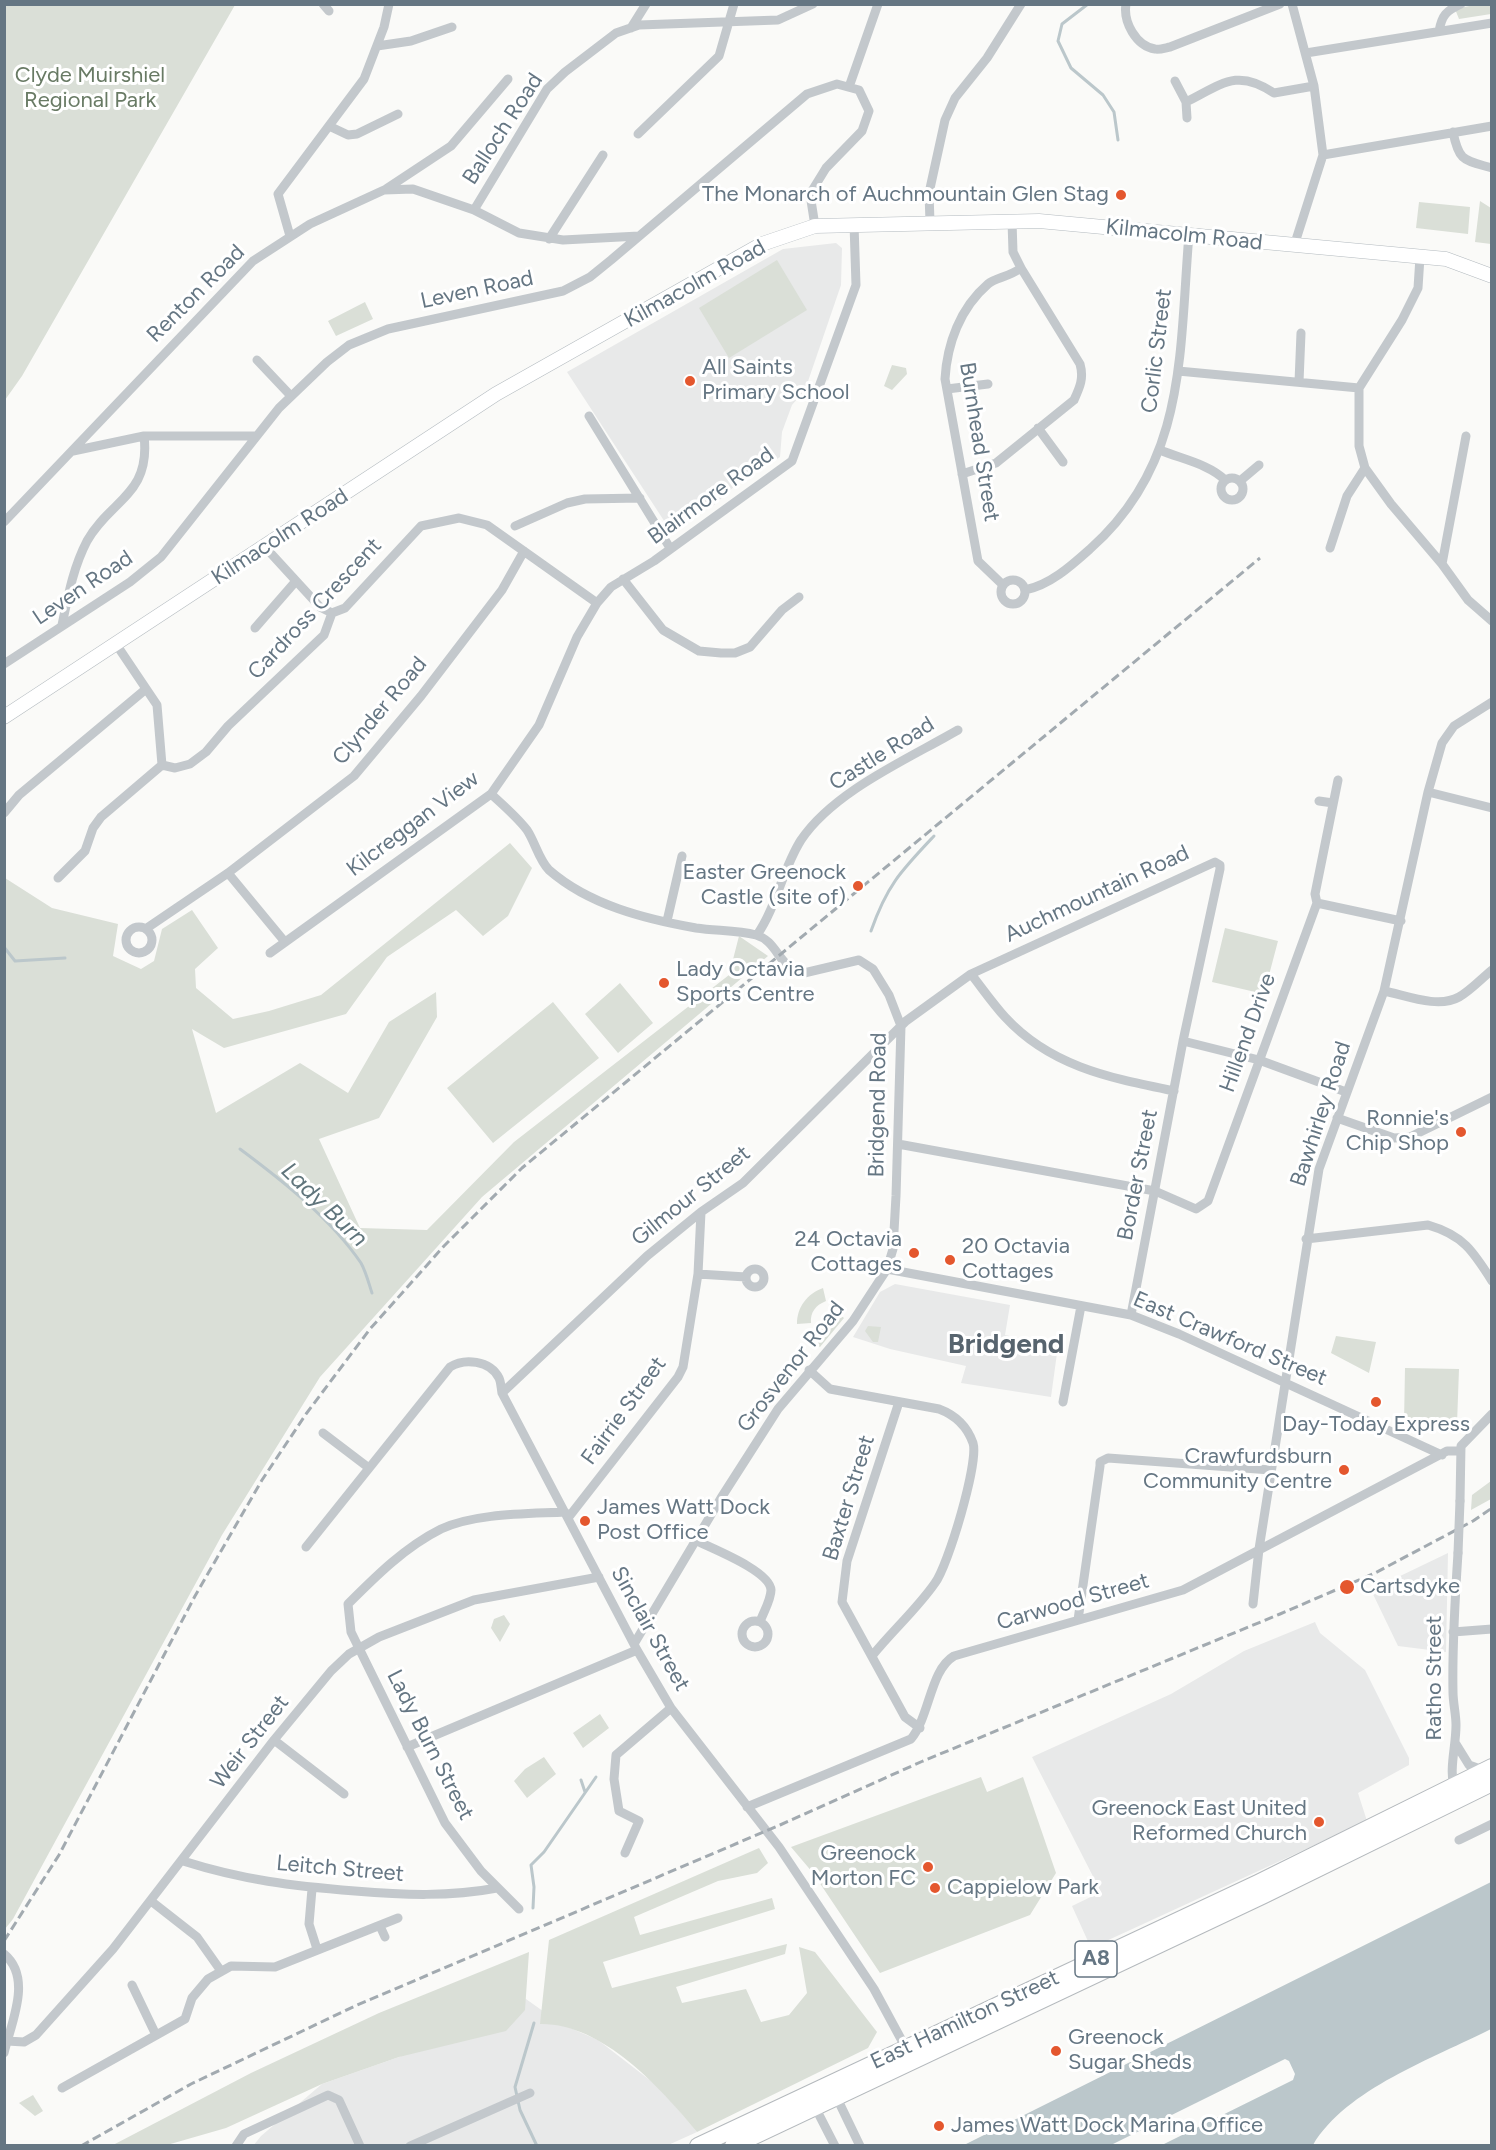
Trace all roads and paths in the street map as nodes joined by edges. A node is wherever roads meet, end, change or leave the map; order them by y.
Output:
1 (388, 4) edge
2 (646, 4) edge
3 (734, 4) edge
4 (813, 4) edge
5 (879, 4) edge
6 (1021, 4) edge
7 (1126, 4) edge
8 (1280, 4) edge
9 (1292, 4) edge
10 (1461, 4) edge
11 (731, 21) junction
12 (1491, 23) edge
13 (452, 27) dead end
14 (630, 28) junction
15 (1439, 31) junction
16 (377, 46) junction
17 (1306, 53) junction
18 (508, 80) dead end
19 (1174, 81) dead end
20 (1314, 86) junction
21 (849, 87) junction
22 (1186, 102) junction
23 (398, 114) dead end
24 (1187, 118) dead end
25 (329, 126) junction
26 (1491, 126) edge
27 (1454, 132) junction
28 (638, 134) dead end
29 (603, 155) dead end
30 (1323, 155) junction
31 (1491, 168) edge
32 (384, 190) junction
33 (474, 210) junction
34 (1012, 221) junction
35 (930, 222) junction
36 (854, 224) junction
37 (815, 226) junction
38 (1189, 234) junction
39 (290, 236) junction
40 (639, 236) junction
41 (549, 239) junction
42 (1294, 246) junction
43 (1420, 257) junction
44 (1021, 268) junction
45 (1491, 276) edge
46 (1301, 333) dead end
47 (257, 360) dead end
48 (1178, 371) junction
49 (1299, 382) junction
50 (988, 384) dead end
51 (1359, 388) junction
52 (947, 389) junction
53 (291, 396) junction
54 (589, 416) dead end
55 (1038, 428) junction
56 (144, 436) junction
57 (255, 436) junction
58 (1466, 436) dead end
59 (1160, 450) junction
60 (73, 451) junction
61 (1064, 462) dead end
62 (1259, 465) dead end
63 (1365, 468) junction
64 (962, 474) junction
65 (1225, 480) junction
66 (1240, 481) junction
67 (640, 498) junction
68 (4, 522) edge
69 (515, 526) dead end
70 (265, 548) junction
71 (670, 548) junction
72 (1330, 548) dead end
73 (524, 551) junction
74 (1442, 564) junction
75 (623, 579) junction
76 (296, 581) junction
77 (1003, 585) junction
78 (1025, 590) junction
79 (800, 597) dead end
80 (597, 603) junction
81 (332, 613) junction
82 (1491, 621) edge
83 (62, 625) junction
84 (255, 628) dead end
85 (116, 644) junction
86 (4, 664) edge
87 (146, 689) junction
88 (1491, 702) edge
89 (4, 717) edge
90 (958, 730) dead end
91 (162, 765) junction
92 (1338, 780) dead end
93 (1428, 792) junction
94 (491, 794) junction
95 (1319, 801) dead end
96 (1333, 803) junction
97 (1491, 808) edge
98 (4, 813) edge
99 (682, 856) dead end
100 (228, 873) junction
101 (58, 878) dead end
102 (1317, 903) junction
103 (667, 921) junction
104 (1401, 921) junction
105 (147, 928) dead end
106 (757, 935) junction
107 (285, 942) junction
108 (270, 953) dead end
109 (1491, 970) edge
110 (971, 974) junction
111 (1384, 991) junction
112 (901, 1026) junction
113 (1182, 1041) junction
114 (1259, 1060) junction
115 (1174, 1091) junction
116 (1346, 1092) junction
117 (1491, 1097) edge
118 (1337, 1118) junction
119 (898, 1144) junction
120 (1155, 1191) junction
121 (701, 1212) junction
122 (1306, 1239) junction
123 (887, 1269) junction
124 (699, 1274) junction
125 (746, 1277) dead end
126 (1491, 1281) edge
127 (1081, 1306) junction
128 (1131, 1315) junction
129 (809, 1370) junction
130 (1286, 1382) junction
131 (502, 1393) junction
132 (899, 1402) junction
133 (1063, 1402) dead end
134 (1491, 1414) edge
135 (323, 1433) dead end
136 (1461, 1449) junction
137 (1442, 1455) junction
138 (369, 1468) junction
139 (1271, 1470) junction
140 (566, 1515) junction
141 (697, 1541) junction
142 (306, 1547) dead end
143 (1259, 1549) junction
144 (599, 1577) junction
145 (1253, 1604) dead end
146 (1078, 1620) junction
147 (760, 1622) dead end
148 (1491, 1629) edge
149 (1453, 1632) junction
150 (635, 1647) junction
151 (361, 1648) junction
152 (872, 1656) junction
153 (671, 1708) junction
154 (920, 1728) junction
155 (274, 1740) junction
156 (1456, 1744) junction
157 (407, 1747) junction
158 (1490, 1773) edge
159 (344, 1794) dead end
160 (1456, 1794) junction
161 (747, 1807) junction
162 (1491, 1824) edge
163 (1459, 1840) dead end
164 (625, 1853) dead end
165 (183, 1861) junction
166 (497, 1888) junction
167 (312, 1889) junction
168 (151, 1901) junction
169 (519, 1909) dead end
170 (398, 1918) dead end
171 (380, 1926) junction
172 (385, 1937) dead end
173 (317, 1949) junction
174 (7, 1956) edge
175 (221, 1971) junction
176 (132, 1985) dead end
177 (156, 2035) junction
178 (7, 2041) junction
179 (4, 2053) edge
180 (909, 2054) junction
181 (62, 2088) dead end
182 (834, 2091) junction
183 (530, 2093) dead end
184 (811, 2099) junction
185 (237, 2145) edge
186 (360, 2145) edge
187 (410, 2145) edge
188 (698, 2145) edge
189 (733, 2145) edge
190 (835, 2145) edge
191 (860, 2145) edge

1 - 16 street
2 - 14 street
3 - 11 street
4 - 11 street, Balloch Road
5 - 21 street
6 - 35 street
7 - 8 street
9 - 17 street
10 - 15 street
11 - 14 street, Balloch Road
11 - 28 street
12 - 15 street
13 - 16 street
14 - 33 street, Balloch Road
15 - 17 street
16 - 25 street
17 - 20 street
18 - 32 street
19 - 22 street
20 - 22 street
20 - 30 street
21 - 37 street
21 - 40 street, Leven Road
22 - 24 street
23 - 25 street
25 - 39 street
26 - 27 street
27 - 30 street
27 - 31 street
29 - 41 street
30 - 42 street
32 - 33 street, Renton Road
32 - 39 street, Renton Road
33 - 41 street, Renton Road
34 - 35 main road, Kilmacolm Road
34 - 38 main road, Kilmacolm Road
34 - 44 street
35 - 36 main road, Kilmacolm Road
36 - 37 main road, Kilmacolm Road
36 - 71 street, Blairmore Road
37 - 70 main road, Kilmacolm Road
38 - 42 main road, Kilmacolm Road
38 - 48 street, Corlic Street
39 - 60 street, Renton Road
40 - 41 street, Renton Road
40 - 53 street, Leven Road
42 - 43 main road, Kilmacolm Road
43 - 45 main road, Kilmacolm Road
43 - 51 street
44 - 52 street, Burnhead Street
44 - 55 street
46 - 49 street
47 - 53 street
48 - 49 street
48 - 59 street, Corlic Street
49 - 51 street
50 - 52 street
51 - 63 street
52 - 64 street, Burnhead Street
53 - 57 street, Leven Road
54 - 67 street
55 - 61 street
55 - 64 street
56 - 57 street
56 - 60 street
56 - 83 street
57 - 83 street, Leven Road
58 - 74 street
59 - 65 street
59 - 78 street, Corlic Street
60 - 68 street, Renton Road
62 - 66 street
63 - 72 street
63 - 74 street
64 - 77 street, Burnhead Street
65 - 66 street
65 - 66 street
67 - 69 street
67 - 71 street
70 - 76 street
70 - 85 main road, Kilmacolm Road
71 - 75 street, Blairmore Road
73 - 80 street, Cardross Crescent
73 - 81 street, Cardross Crescent
73 - 100 street, Clynder Road
74 - 82 street
75 - 79 street
75 - 80 street, Blairmore Road
76 - 81 street
76 - 84 street
77 - 78 street
77 - 78 street, Corlic Street
80 - 94 street, Kilcreggan View
81 - 91 street, Cardross Crescent
83 - 86 street, Leven Road
85 - 87 street
85 - 89 main road, Kilmacolm Road
87 - 91 street
87 - 98 street
88 - 93 street, Bawhirley Road
90 - 106 street, Castle Road
91 - 101 street
92 - 96 street, Hillend Drive
93 - 97 street
93 - 104 street, Bawhirley Road
94 - 103 street
94 - 107 street, Kilcreggan View
95 - 96 street
96 - 102 street, Hillend Drive
99 - 103 street
100 - 105 street, Clynder Road
100 - 107 street
102 - 104 street
102 - 114 street, Hillend Drive
103 - 106 street
104 - 111 street, Bawhirley Road
106 - 112 street, Bridgend Road
107 - 108 street, Kilcreggan View
109 - 111 street
110 - 112 street, Auchmountain Road
110 - 113 street, Auchmountain Road
110 - 115 street
111 - 116 street, Bawhirley Road
112 - 119 street, Bridgend Road
112 - 121 street, Gilmour Street
113 - 114 street
113 - 115 street, Border Street
114 - 116 street
114 - 120 street, Hillend Drive
115 - 120 street, Border Street
116 - 118 street, Bawhirley Road
117 - 118 street
118 - 122 street, Bawhirley Road
119 - 120 street
119 - 123 street, Bridgend Road
120 - 128 street, Border Street
121 - 124 street, Fairrie Street
121 - 131 street, Gilmour Street
122 - 126 street
122 - 130 street, Bawhirley Road
123 - 127 street, East Crawford Street
123 - 129 street, Grosvenor Road
124 - 125 street
124 - 140 street, Fairrie Street
127 - 128 street, East Crawford Street
127 - 133 street
128 - 130 street, East Crawford Street
129 - 132 street
129 - 141 street, Grosvenor Road
130 - 137 street, East Crawford Street
130 - 139 street, Bawhirley Road
131 - 138 street, Sinclair Street
131 - 140 street, Sinclair Street
132 - 152 street, Baxter Street
132 - 152 street
134 - 136 street
135 - 138 street
136 - 137 street, Carwood Street
136 - 149 street, Ratho Street, bridge
137 - 143 street, Carwood Street
138 - 142 street, Sinclair Street
139 - 143 street, Bawhirley Road
139 - 146 street
140 - 144 street, Sinclair Street
140 - 151 street, Lady Burn Street
141 - 147 street
141 - 150 street, Grosvenor Road
143 - 145 street, Bawhirley Road
143 - 146 street, Carwood Street
144 - 150 street, Sinclair Street
144 - 151 street, Weir Street
146 - 154 street, Carwood Street
148 - 149 street
149 - 156 street, Ratho Street
150 - 153 street, Sinclair Street
150 - 157 street
151 - 155 street, Weir Street
151 - 157 street, Lady Burn Street
152 - 154 street, Baxter Street
153 - 161 street, Sinclair Street
153 - 164 street
154 - 161 street
155 - 159 street
155 - 165 street, Weir Street
156 - 158 street
156 - 160 street, Ratho Street
157 - 166 street, Lady Burn Street
158 - 160 highway, East Hamilton Street / A8
160 - 180 highway, East Hamilton Street / A8
161 - 180 street, Sinclair Street
162 - 163 street
165 - 167 street, Leitch Street
165 - 168 street, Weir Street
166 - 167 street, Leitch Street
166 - 169 street, Lady Burn Street
167 - 173 street
168 - 175 street
168 - 178 street, Weir Street
170 - 171 street
171 - 172 street
171 - 173 street
173 - 175 street
174 - 178 street
175 - 177 street
176 - 177 street
177 - 181 street
178 - 179 street
180 - 182 highway, East Hamilton Street / A8
182 - 184 highway, East Hamilton Street / A8
182 - 191 street
183 - 187 street
184 - 188 highway, East Hamilton Street / A8
184 - 189 highway, East Hamilton Street / A8
184 - 190 street
185 - 186 street

